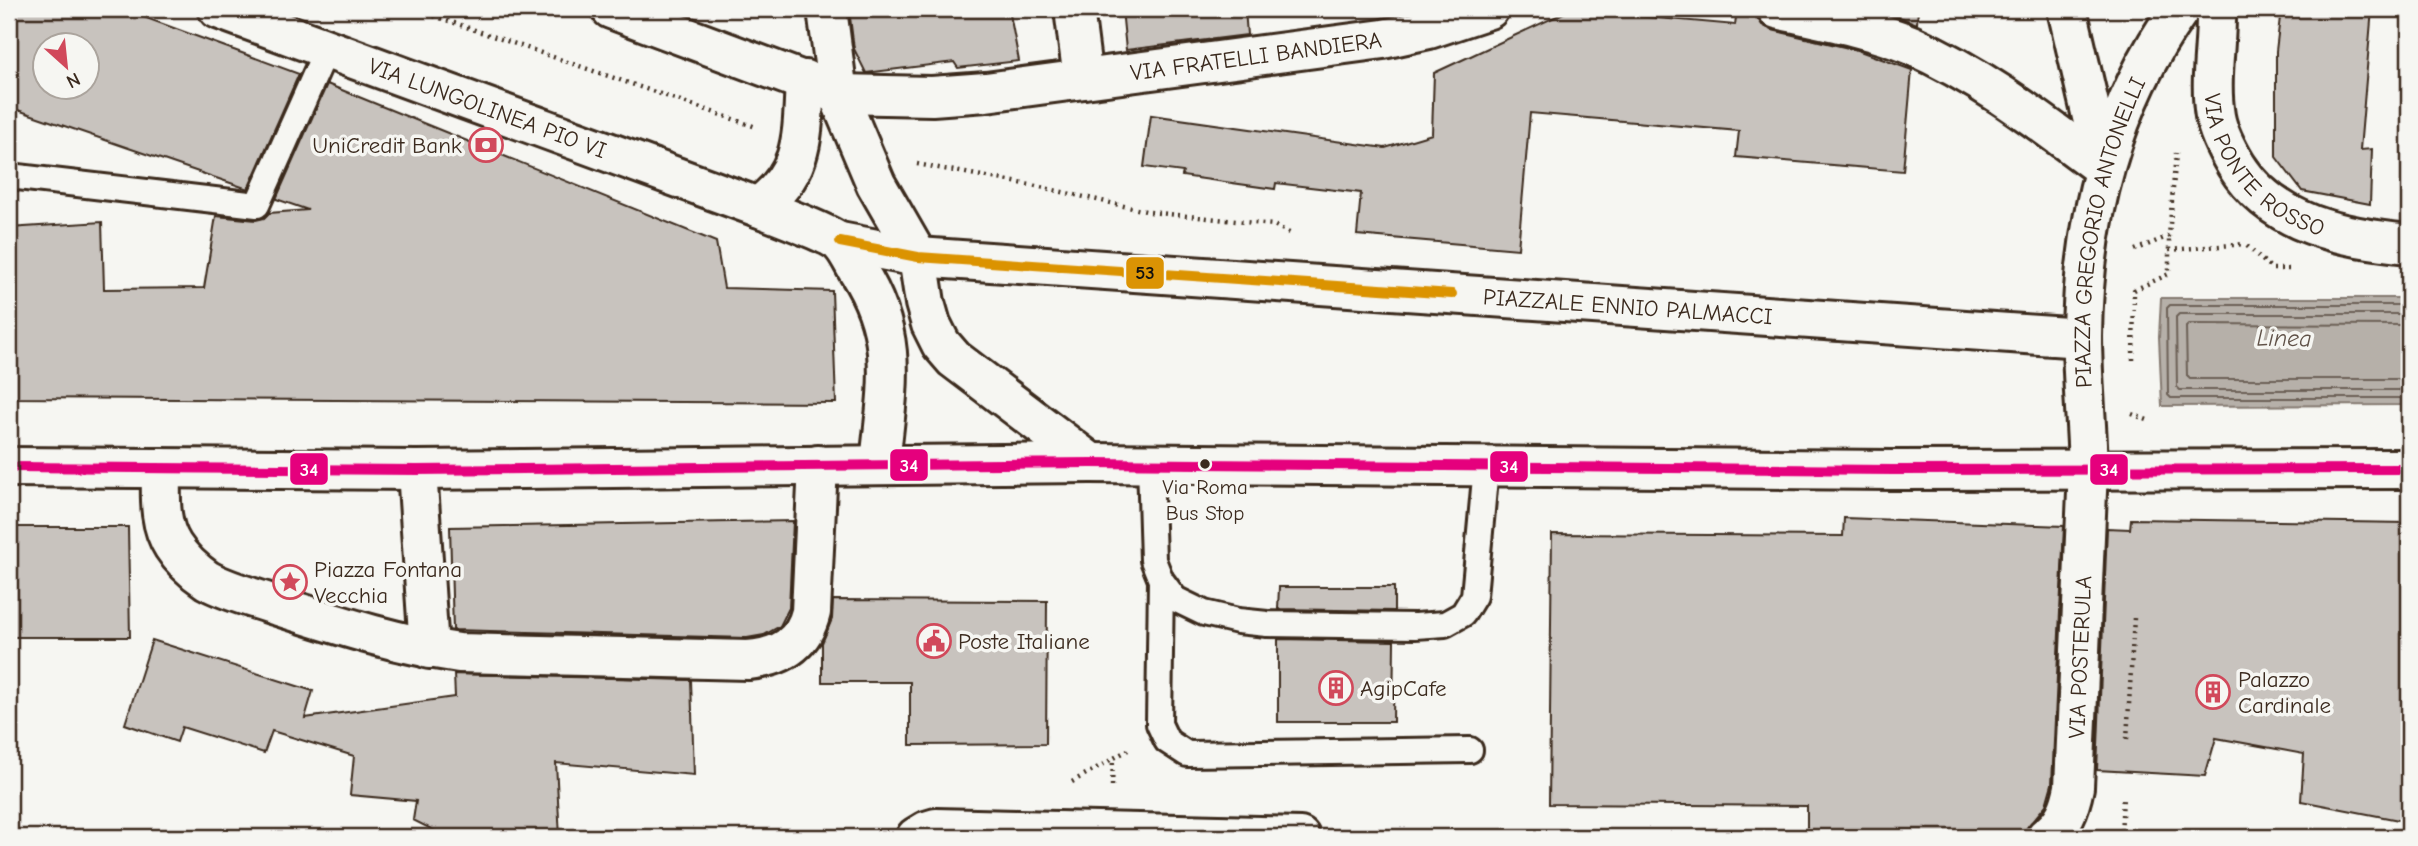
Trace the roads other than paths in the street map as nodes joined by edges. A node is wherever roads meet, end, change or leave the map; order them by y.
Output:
1 (218, 9) edge
2 (611, 9) edge
3 (827, 9) edge
4 (1074, 9) edge
5 (1489, 9) edge
6 (1777, 9) edge
7 (2067, 9) edge
8 (2180, 9) edge
9 (2216, 9) edge
10 (327, 48) junction
11 (1083, 79) junction
12 (822, 87) junction
13 (2104, 169) junction
14 (18, 177) dead end
15 (758, 207) junction
16 (841, 242) junction
17 (2409, 244) edge
18 (918, 257) junction
19 (2082, 338) junction
20 (1091, 463) junction
21 (1150, 463) junction
22 (880, 464) junction
23 (818, 465) junction
24 (9, 467) edge
25 (1486, 467) junction
26 (161, 468) junction
27 (2088, 469) junction
28 (2409, 469) edge
29 (417, 470) junction
30 (1161, 580) junction
31 (429, 649) junction
32 (1470, 750) dead end
33 (916, 837) edge
34 (1300, 837) edge
35 (2046, 837) edge

1 - 10 street, VIA LUNGOLINEA PIO VI
2 - 12 street, VIA FRATELLI BANDIERA
3 - 12 street
4 - 11 street
5 - 11 street, VIA FRATELLI BANDIERA
6 - 13 street
7 - 13 street
8 - 13 street, PIAZZA GREGORIO ANTONELLI
9 - 17 street, VIA PONTE ROSSO
10 - 14 lane
10 - 15 street, VIA LUNGOLINEA PIO VI
11 - 12 street, VIA FRATELLI BANDIERA
12 - 15 street
12 - 18 street
13 - 19 street, PIAZZA GREGORIO ANTONELLI
15 - 16 street, VIA LUNGOLINEA PIO VI
16 - 18 street, PIAZZALE ENNIO PALMACCI
16 - 22 street
18 - 19 street, PIAZZALE ENNIO PALMACCI
18 - 20 street
19 - 27 street, PIAZZA GREGORIO ANTONELLI
20 - 21 street
20 - 22 street
21 - 25 street
21 - 30 lane
22 - 23 street
23 - 29 street
23 - 31 street
24 - 26 street
25 - 27 street
25 - 30 lane
26 - 29 street
26 - 31 street
27 - 28 street
27 - 35 street, VIA POSTERULA
29 - 31 street
30 - 32 lane
33 - 34 street

